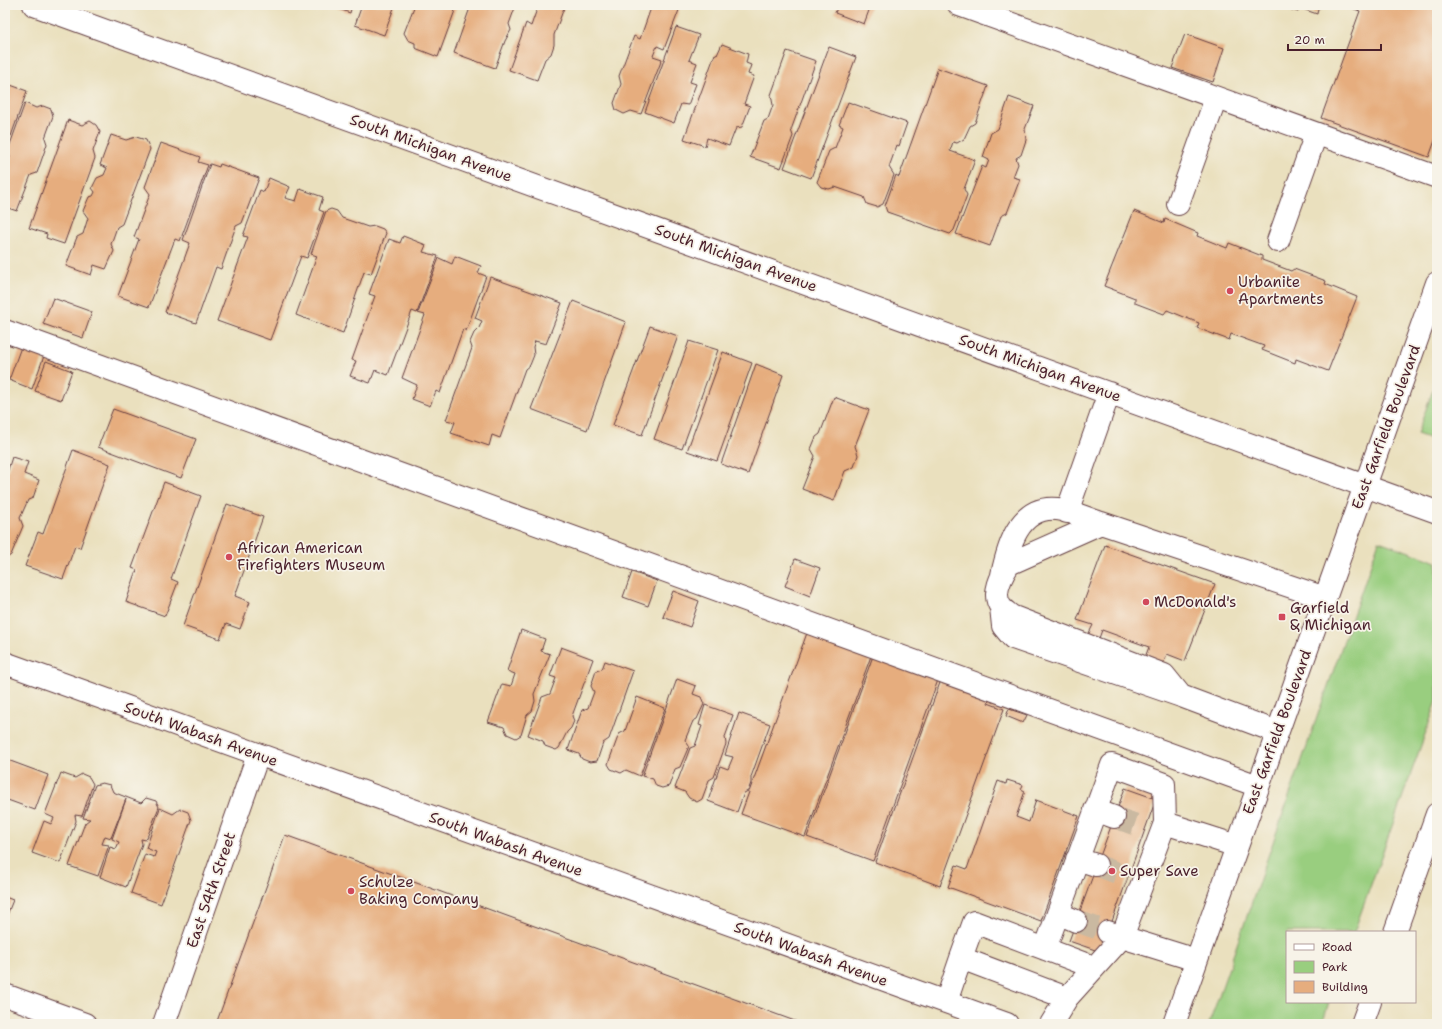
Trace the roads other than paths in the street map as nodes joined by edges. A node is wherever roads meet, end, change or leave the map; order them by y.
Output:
1 (34, 5) edge
2 (959, 5) edge
3 (1216, 98) junction
4 (1316, 134) junction
5 (1437, 178) edge
6 (1178, 204) dead end
7 (1278, 241) dead end
8 (1437, 283) edge
9 (5, 331) edge
10 (1109, 393) junction
11 (1365, 486) junction
12 (1067, 512) junction
13 (1437, 512) edge
14 (1101, 523) junction
15 (1002, 576) junction
16 (1325, 598) junction
17 (5, 663) edge
18 (1277, 732) junction
19 (258, 755) junction
20 (1258, 786) junction
21 (1437, 814) edge
22 (1157, 828) junction
23 (1237, 846) junction
24 (1431, 848) edge
25 (1395, 931) edge
26 (1115, 935) junction
27 (1045, 949) junction
28 (962, 958) junction
29 (1196, 960) junction
30 (1094, 967) junction
31 (5, 995) edge
32 (1067, 998) junction
33 (946, 1002) junction
34 (1370, 1003) edge
35 (84, 1024) edge
36 (164, 1024) edge
37 (1007, 1024) edge
38 (1050, 1024) edge
39 (1174, 1024) edge
40 (1362, 1024) edge

1 - 10 street, South Michigan Avenue
2 - 3 street
3 - 4 street
3 - 6 street
4 - 5 street
4 - 7 street
8 - 11 street, East Garfield Boulevard
9 - 20 street
10 - 11 street, South Michigan Avenue
10 - 12 street
11 - 13 street, South Michigan Avenue
11 - 16 street, East Garfield Boulevard
12 - 14 street
12 - 15 street
14 - 15 street
14 - 16 street
15 - 18 street
16 - 18 street, East Garfield Boulevard
17 - 19 street, South Wabash Avenue
18 - 20 street, East Garfield Boulevard
19 - 33 street, South Wabash Avenue
19 - 36 street, East 54th Street
20 - 23 street, East Garfield Boulevard
21 - 24 street
22 - 23 street
22 - 26 street
22 - 27 street
23 - 29 street, East Garfield Boulevard
24 - 25 street
26 - 29 street
26 - 30 street
27 - 28 street
27 - 30 street
28 - 32 street
28 - 33 street
29 - 39 street, East Garfield Boulevard
30 - 32 street
31 - 35 street
32 - 38 street
33 - 37 street, South Wabash Avenue
34 - 40 street

